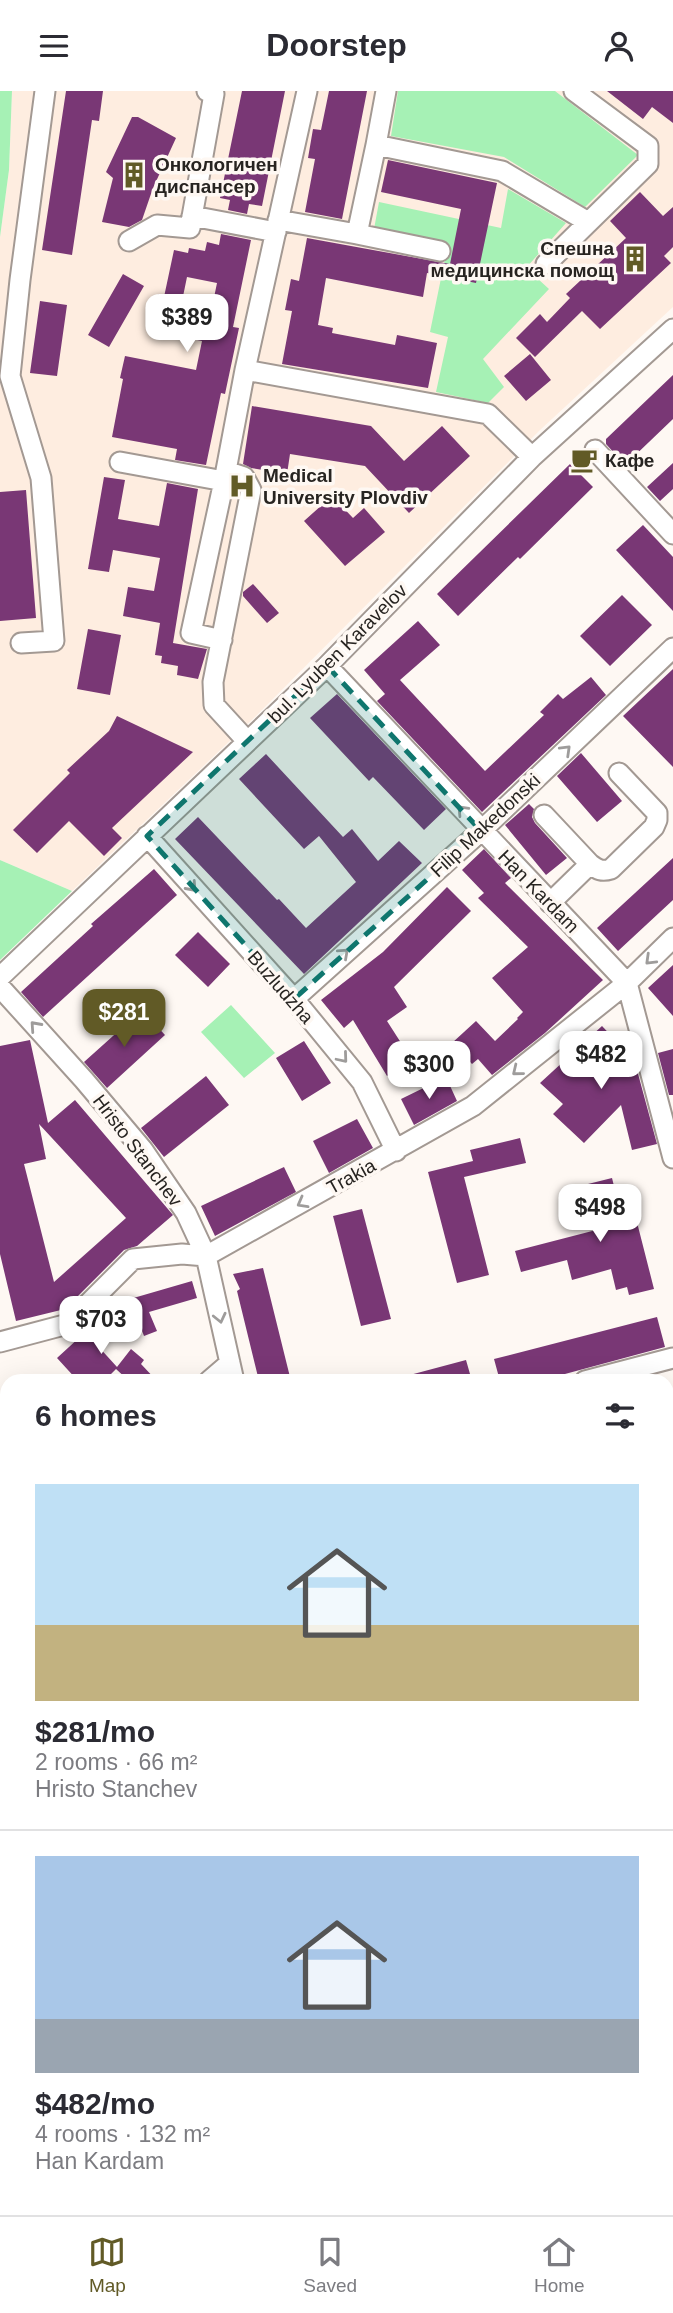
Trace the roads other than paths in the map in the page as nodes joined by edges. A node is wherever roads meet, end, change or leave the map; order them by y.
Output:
1 (45, 91) edge
2 (206, 91) edge
3 (307, 91) edge
4 (386, 91) edge
5 (574, 91) edge
6 (376, 145) junction
7 (192, 216) junction
8 (589, 222) junction
9 (277, 226) junction
10 (357, 235) junction
11 (129, 241) dead end
12 (440, 251) dead end
13 (546, 264) dead end
14 (673, 329) edge
15 (245, 370) junction
16 (594, 450) dead end
17 (532, 457) junction
18 (120, 462) dead end
19 (225, 476) junction
20 (673, 534) edge
21 (222, 640) junction
22 (20, 643) dead end
23 (673, 647) edge
24 (327, 666) junction
25 (247, 741) junction
26 (620, 773) dead end
27 (544, 815) dead end
28 (481, 831) junction
29 (147, 837) junction
30 (590, 864) junction
31 (550, 902) junction
32 (673, 938) edge
33 (0, 977) edge
34 (627, 983) junction
35 (0, 987) edge
36 (293, 999) junction
37 (396, 1151) junction
38 (673, 1159) edge
39 (206, 1256) junction
40 (0, 1342) edge
41 (673, 1358) edge
42 (232, 1372) edge
43 (612, 1374) edge

1 - 22 street
2 - 7 street
3 - 9 street
4 - 6 street
5 - 8 street
6 - 8 street
6 - 10 street
7 - 9 street
7 - 11 street
8 - 13 street
9 - 10 street
9 - 15 street
10 - 12 street
14 - 17 street, bul. Lyuben Karavelov
15 - 17 street
15 - 19 street
16 - 20 street
17 - 24 street, bul. Lyuben Karavelov
18 - 19 street
19 - 21 street
19 - 21 street
21 - 25 street
28 -> 23 street, Filip Makedonski
24 - 25 street, bul. Lyuben Karavelov
28 -> 24 street, Han Kardam
25 - 29 street, bul. Lyuben Karavelov
26 - 30 street
27 - 30 street
28 - 31 street, Han Kardam
36 -> 28 street, Filip Makedonski
29 - 33 street, bul. Lyuben Karavelov
29 -> 36 street, Buzludzha
30 - 31 street
31 - 34 street, Han Kardam
32 -> 34 street, Trakia
34 -> 37 street, Trakia
34 - 38 street, Han Kardam
39 -> 35 street, Hristo Stanchev
36 -> 37 street, Buzludzha
37 -> 39 street, Trakia
39 - 40 street
39 -> 42 street, Hristo Stanchev
41 - 43 street

